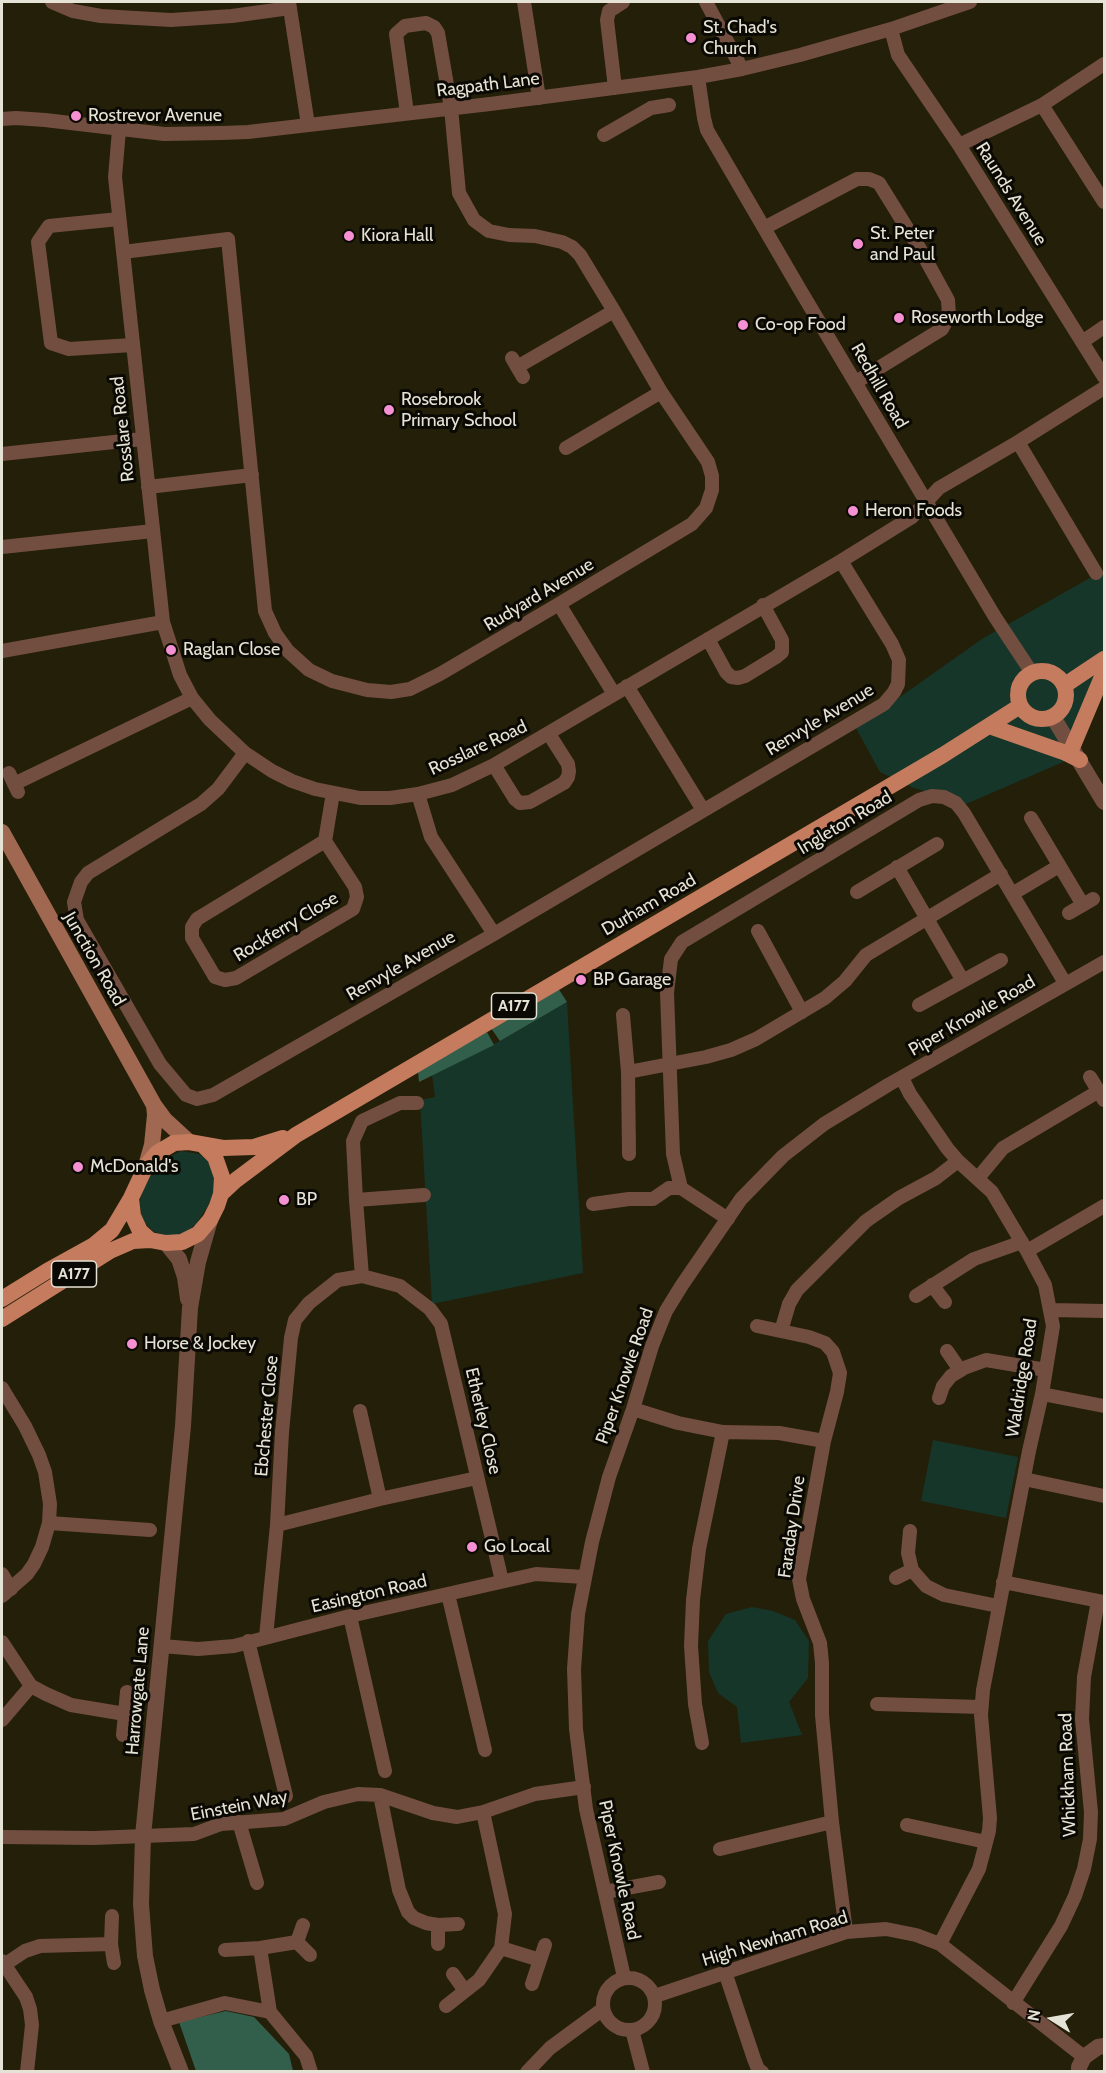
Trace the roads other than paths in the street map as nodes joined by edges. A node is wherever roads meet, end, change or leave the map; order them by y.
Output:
1 (52, 2) edge
2 (524, 2) edge
3 (623, 2) edge
4 (706, 2) edge
5 (970, 2) edge
6 (289, 5) edge
7 (891, 29) junction
8 (1104, 64) edge
9 (742, 69) junction
10 (698, 77) junction
11 (653, 83) junction
12 (615, 88) junction
13 (539, 98) junction
14 (669, 105) dead end
15 (1042, 105) junction
16 (654, 107) junction
17 (451, 108) junction
18 (407, 113) junction
19 (2, 119) edge
20 (308, 125) junction
21 (119, 130) junction
22 (604, 135) dead end
23 (959, 145) junction
24 (1104, 202) edge
25 (119, 219) junction
26 (764, 228) junction
27 (123, 252) junction
28 (614, 311) junction
29 (1104, 327) edge
30 (1082, 342) junction
31 (132, 345) junction
32 (517, 368) dead end
33 (1104, 377) edge
34 (856, 382) junction
35 (1104, 387) edge
36 (661, 392) junction
37 (142, 439) junction
38 (1018, 442) junction
39 (566, 449) dead end
40 (2, 453) edge
41 (252, 475) junction
42 (148, 487) junction
43 (927, 501) junction
44 (153, 531) junction
45 (2, 547) edge
46 (841, 561) junction
47 (1096, 572) dead end
48 (559, 604) junction
49 (763, 605) junction
50 (163, 621) junction
51 (708, 639) junction
52 (2, 651) edge
53 (1104, 658) edge
54 (1104, 672) edge
55 (1032, 673) junction
56 (1065, 685) junction
57 (627, 686) junction
58 (614, 694) junction
59 (192, 698) junction
60 (1020, 705) junction
61 (1053, 717) junction
62 (989, 726) junction
63 (549, 734) junction
64 (245, 753) junction
65 (1076, 754) junction
66 (494, 765) junction
67 (14, 783) dead end
68 (333, 793) junction
69 (418, 794) junction
70 (1104, 802) edge
71 (703, 810) junction
72 (1031, 818) dead end
73 (2, 832) edge
74 (325, 841) junction
75 (937, 844) dead end
76 (1059, 866) junction
77 (897, 867) junction
78 (1000, 874) junction
79 (857, 892) dead end
80 (1012, 894) junction
81 (1069, 914) dead end
82 (927, 917) junction
83 (758, 931) dead end
84 (494, 934) junction
85 (1000, 960) dead end
86 (1104, 962) edge
87 (963, 981) junction
88 (1065, 983) junction
89 (919, 1005) dead end
90 (802, 1011) junction
91 (623, 1015) dead end
92 (670, 1064) junction
93 (628, 1072) junction
94 (1090, 1077) dead end
95 (902, 1078) junction
96 (1102, 1096) edge
97 (417, 1103) dead end
98 (154, 1105) junction
99 (296, 1135) junction
100 (196, 1143) junction
101 (629, 1154) dead end
102 (958, 1161) junction
103 (146, 1166) junction
104 (978, 1178) junction
105 (681, 1188) junction
106 (220, 1194) junction
107 (424, 1195) dead end
108 (131, 1198) junction
109 (356, 1200) junction
110 (593, 1204) dead end
111 (1104, 1206) edge
112 (728, 1219) junction
113 (210, 1220) junction
114 (158, 1242) junction
115 (1025, 1247) junction
116 (362, 1276) junction
117 (932, 1286) junction
118 (916, 1296) dead end
119 (2, 1299) edge
120 (945, 1302) dead end
121 (190, 1308) junction
122 (1051, 1310) junction
123 (1104, 1311) edge
124 (2, 1319) edge
125 (757, 1326) dead end
126 (781, 1331) junction
127 (947, 1352) dead end
128 (960, 1370) junction
129 (1046, 1370) junction
130 (2, 1388) edge
131 (1041, 1394) junction
132 (939, 1398) dead end
133 (1104, 1406) edge
134 (633, 1409) junction
135 (360, 1411) dead end
136 (723, 1431) junction
137 (824, 1441) junction
138 (477, 1478) junction
139 (1024, 1479) junction
140 (1104, 1496) edge
141 (380, 1499) junction
142 (49, 1523) junction
143 (277, 1525) junction
144 (150, 1530) dead end
145 (910, 1531) dead end
146 (912, 1570) junction
147 (2, 1575) edge
148 (584, 1577) junction
149 (896, 1578) dead end
150 (502, 1581) junction
151 (1004, 1582) junction
152 (6, 1593) edge
153 (448, 1594) junction
154 (1101, 1602) edge
155 (998, 1606) junction
156 (350, 1616) junction
157 (266, 1637) junction
158 (248, 1641) junction
159 (2, 1642) edge
160 (162, 1646) junction
161 (32, 1686) junction
162 (127, 1692) dead end
163 (877, 1704) dead end
164 (981, 1707) junction
165 (125, 1714) junction
166 (2, 1720) edge
167 (123, 1735) dead end
168 (702, 1743) dead end
169 (485, 1750) dead end
170 (385, 1771) dead end
171 (584, 1787) junction
172 (286, 1796) dead end
173 (380, 1796) junction
174 (483, 1812) junction
175 (239, 1822) junction
176 (832, 1822) junction
177 (907, 1826) dead end
178 (144, 1836) junction
179 (2, 1837) edge
180 (986, 1842) junction
181 (720, 1849) dead end
182 (257, 1882) dead end
183 (659, 1882) dead end
184 (605, 1892) junction
185 (112, 1916) dead end
186 (458, 1924) dead end
187 (303, 1925) dead end
188 (438, 1925) junction
189 (846, 1932) junction
190 (297, 1942) junction
191 (111, 1944) junction
192 (438, 1944) dead end
193 (940, 1944) junction
194 (545, 1945) dead end
195 (260, 1948) junction
196 (501, 1948) junction
197 (225, 1950) dead end
198 (310, 1955) dead end
199 (540, 1960) junction
200 (3, 1963) edge
201 (114, 1963) dead end
202 (725, 1972) junction
203 (453, 1974) dead end
204 (624, 1977) junction
205 (532, 1984) dead end
206 (465, 1991) junction
207 (655, 1996) junction
208 (1013, 2002) junction
209 (446, 2006) dead end
210 (603, 2009) junction
211 (270, 2012) junction
212 (161, 2021) junction
213 (632, 2030) junction
214 (1104, 2046) edge
215 (1081, 2064) edge
216 (27, 2072) edge
217 (181, 2072) edge
218 (311, 2072) edge
219 (527, 2072) edge
220 (644, 2072) edge
221 (762, 2072) edge

1 - 6 street
2 - 13 street
3 - 12 street
4 - 9 street
5 - 7 street, Ragpath Lane
6 - 20 street
7 - 9 street, Ragpath Lane
7 - 23 street, Raunds Avenue
8 - 15 street
9 - 10 street, Ragpath Lane
10 - 11 street, Ragpath Lane
10 - 26 street, Redhill Road
11 - 12 street, Ragpath Lane
11 - 16 street
12 - 13 street, Ragpath Lane
13 - 17 street, Ragpath Lane
14 - 16 street
15 - 23 street
15 - 24 street
16 - 22 street
17 - 18 street, Ragpath Lane
17 - 18 street, Rudyard Avenue
17 - 28 street, Rudyard Avenue
18 - 20 street, Ragpath Lane
19 - 21 street, Ragpath Lane
20 - 21 street, Ragpath Lane
21 - 25 street, Rosslare Road
23 - 30 street, Raunds Avenue
25 - 27 street, Rosslare Road
25 - 31 street
26 - 34 street, Redhill Road
26 - 34 street
27 - 31 street, Rosslare Road
27 - 41 street, Rudyard Avenue
28 - 32 street
28 - 36 street, Rudyard Avenue
29 - 30 street
30 - 33 street, Raunds Avenue
31 - 37 street, Rosslare Road
34 - 43 street, Redhill Road
35 - 38 street, Rosslare Road
36 - 39 street
36 - 48 street, Rudyard Avenue
37 - 40 street
37 - 42 street, Rosslare Road
38 - 43 street, Rosslare Road
38 - 47 street
41 - 42 street
41 - 48 street, Rudyard Avenue
42 - 44 street, Rosslare Road
43 - 46 street, Rosslare Road
43 - 55 street, Redhill Road
44 - 45 street
44 - 50 street, Rosslare Road
46 - 49 street, Rosslare Road
46 - 71 street, Renvyle Avenue
48 - 58 street
49 - 51 street, Rosslare Road
49 - 51 street
50 - 52 street
50 - 59 street, Rosslare Road
51 - 57 street, Rosslare Road
53 - 56 main road
54 - 65 main road
55 - 56 main road
55 - 60 main road
56 - 61 main road
57 - 58 street, Rosslare Road
57 - 71 street
58 - 63 street, Rosslare Road
59 - 64 street, Rosslare Road
59 - 67 street
60 - 61 main road
60 - 62 main road, Durham Road / A177
61 - 65 street
62 - 65 main road
62 - 99 main road, Durham Road / A177
63 - 66 street, Rosslare Road
63 - 66 street
64 - 68 street, Rosslare Road
64 - 84 street, Renvyle Avenue
65 - 70 street
66 - 69 street, Rosslare Road
68 - 69 street, Rosslare Road
68 - 74 street
69 - 84 street
71 - 84 street, Renvyle Avenue
72 - 76 street
73 - 98 main road, Junction Road
74 - 74 street, Rockferry Close
75 - 77 street
76 - 80 street
76 - 81 street
77 - 79 street
77 - 82 street
78 - 80 street, Ingleton Road
78 - 82 street
78 - 92 street, Ingleton Road
80 - 88 street, Ingleton Road
82 - 87 street
82 - 90 street
83 - 90 street
85 - 87 street
86 - 88 street, Piper Knowle Road
87 - 89 street
88 - 95 street, Piper Knowle Road
90 - 92 street
91 - 93 street
92 - 93 street
92 - 105 street, Ingleton Road
93 - 101 street
94 - 96 street
95 - 102 street, Waldridge Road
95 - 112 street, Piper Knowle Road
96 - 104 street
97 - 109 street
98 - 100 main road, Junction Road
98 - 103 main road
99 - 100 main road, Durham Road / A177
99 - 106 main road, Durham Road / A177
100 - 103 main road, Durham Road
100 - 106 main road, Durham Road
102 - 104 street, Waldridge Road
102 - 126 street
103 - 108 main road, Durham Road
104 - 115 street, Waldridge Road
105 - 110 street
105 - 112 street
106 - 113 main road, Durham Road
107 - 109 street
108 - 114 main road
108 - 119 main road, Durham Road / A177
109 - 116 street
111 - 115 street
112 - 134 street, Piper Knowle Road
113 - 114 main road, Durham Road
113 - 121 street, Harrowgate Lane
114 - 121 street, Harrowgate Lane
114 - 124 main road, Durham Road / A177
115 - 117 street
115 - 122 street, Waldridge Road
116 - 138 street, Etherley Close
116 - 143 street, Ebchester Close
117 - 118 street
117 - 120 street
121 - 160 street, Harrowgate Lane
122 - 123 street
122 - 129 street, Waldridge Road
125 - 126 street, Faraday Drive
126 - 137 street, Faraday Drive
127 - 128 street
128 - 129 street
128 - 132 street
129 - 131 street, Waldridge Road
130 - 142 street
131 - 133 street
131 - 139 street, Waldridge Road
134 - 136 street
134 - 148 street, Piper Knowle Road
135 - 141 street
136 - 137 street
136 - 168 street
137 - 176 street, Faraday Drive
138 - 141 street
138 - 150 street, Etherley Close
139 - 140 street
139 - 151 street, Waldridge Road
141 - 143 street
142 - 144 street
142 - 152 street
143 - 157 street, Ebchester Close
145 - 146 street
146 - 149 street
146 - 155 street
147 - 152 street
148 - 150 street, Easington Road
148 - 171 street, Piper Knowle Road
150 - 153 street, Easington Road
151 - 154 street
151 - 155 street, Waldridge Road
153 - 156 street, Easington Road
153 - 169 street
154 - 208 street, Whickham Road
155 - 164 street, Waldridge Road
156 - 157 street, Easington Road
156 - 170 street
157 - 158 street, Easington Road
158 - 160 street, Easington Road
158 - 172 street
159 - 161 street
160 - 178 street, Harrowgate Lane
161 - 165 street
161 - 166 street
162 - 165 street
163 - 164 street
164 - 180 street, Waldridge Road
165 - 167 street
171 - 174 street, Einstein Way
171 - 184 street, Piper Knowle Road
173 - 174 street, Einstein Way
173 - 175 street, Einstein Way
173 - 188 street
174 - 196 street
175 - 178 street, Einstein Way
175 - 182 street
176 - 181 street
176 - 189 street, Faraday Drive
177 - 180 street
178 - 179 street, Einstein Way
178 - 212 street, Harrowgate Lane
180 - 193 street, Waldridge Road
183 - 184 street
184 - 204 street, Piper Knowle Road
185 - 191 street
186 - 188 street
187 - 190 street
188 - 192 street
189 - 193 street, High Newham Road
189 - 202 street, High Newham Road
190 - 195 street
190 - 198 street
191 - 200 street
191 - 201 street
193 - 208 street, High Newham Road
194 - 199 street
195 - 197 street
195 - 211 street
196 - 199 street
196 - 206 street
199 - 205 street
200 - 216 street
202 - 207 street, High Newham Road
202 - 221 street
203 - 206 street
204 - 207 street
204 - 210 street
206 - 209 street
207 - 213 street
208 - 215 street, High Newham Road
210 - 213 street
210 - 219 street
211 - 212 street
211 - 218 street
212 - 217 street, Harrowgate Lane
213 - 220 street
214 - 215 street

